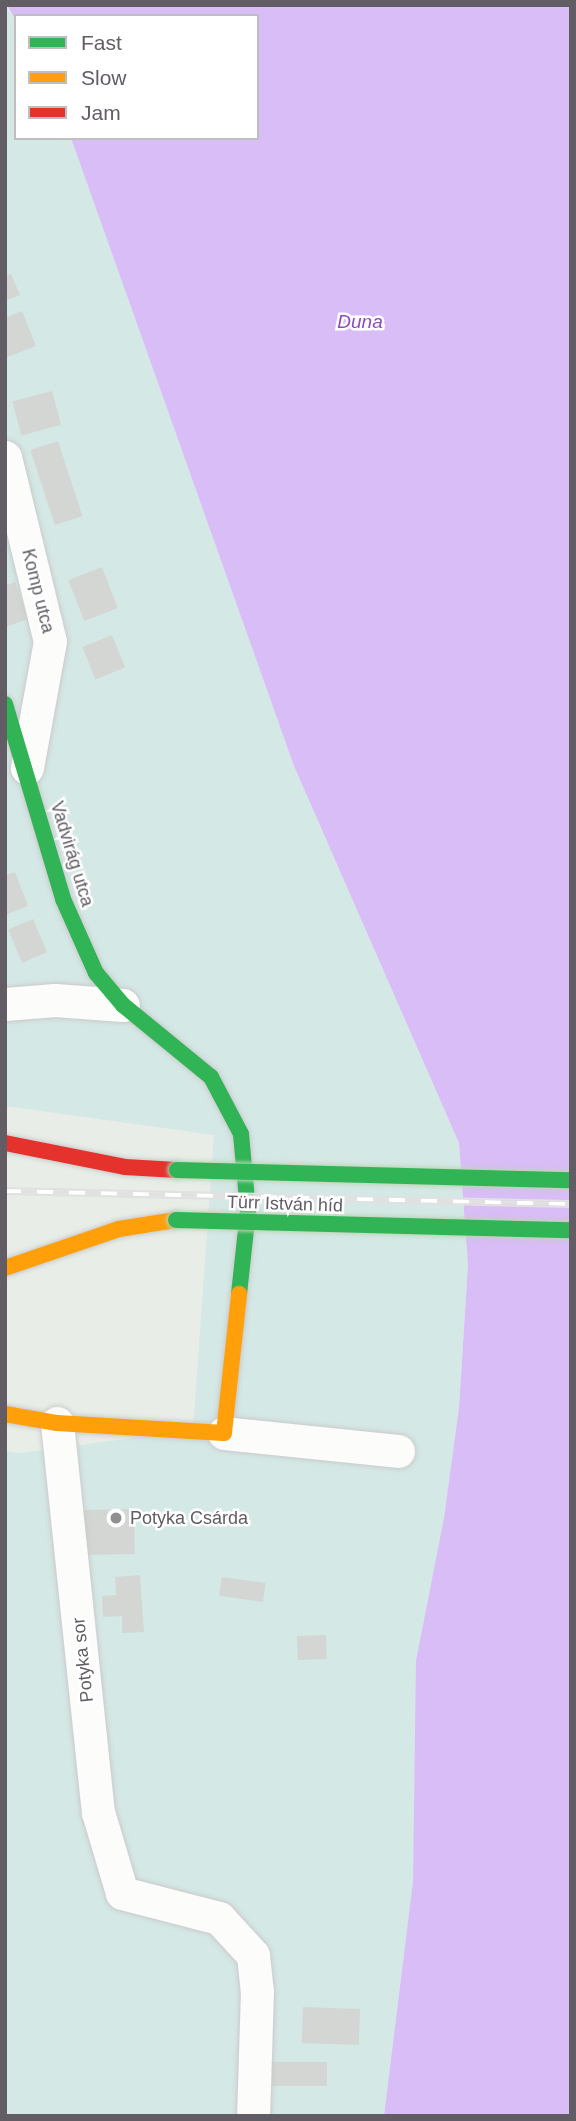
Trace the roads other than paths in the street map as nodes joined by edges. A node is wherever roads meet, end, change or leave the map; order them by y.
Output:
1 (5, 457) edge
2 (5, 704) edge
3 (27, 768) junction
4 (5, 1004) edge
5 (123, 1005) junction
6 (5, 1143) edge
7 (571, 1180) edge
8 (571, 1230) edge
9 (5, 1268) edge
10 (5, 1414) edge
11 (57, 1423) junction
12 (223, 1433) junction
13 (398, 1451) dead end
14 (253, 2116) edge

1 - 3 street, Komp utca
2 - 3 main road, Vadvirág utca
3 - 5 main road, Vadvirág utca
4 - 5 street
5 - 12 main road, Vadvirág utca
6 - 7 main road, Türr István híd, bridge
8 - 9 main road, Türr István híd, bridge
10 - 11 main road
11 - 12 main road
11 - 14 street, Potyka sor
12 - 13 street

